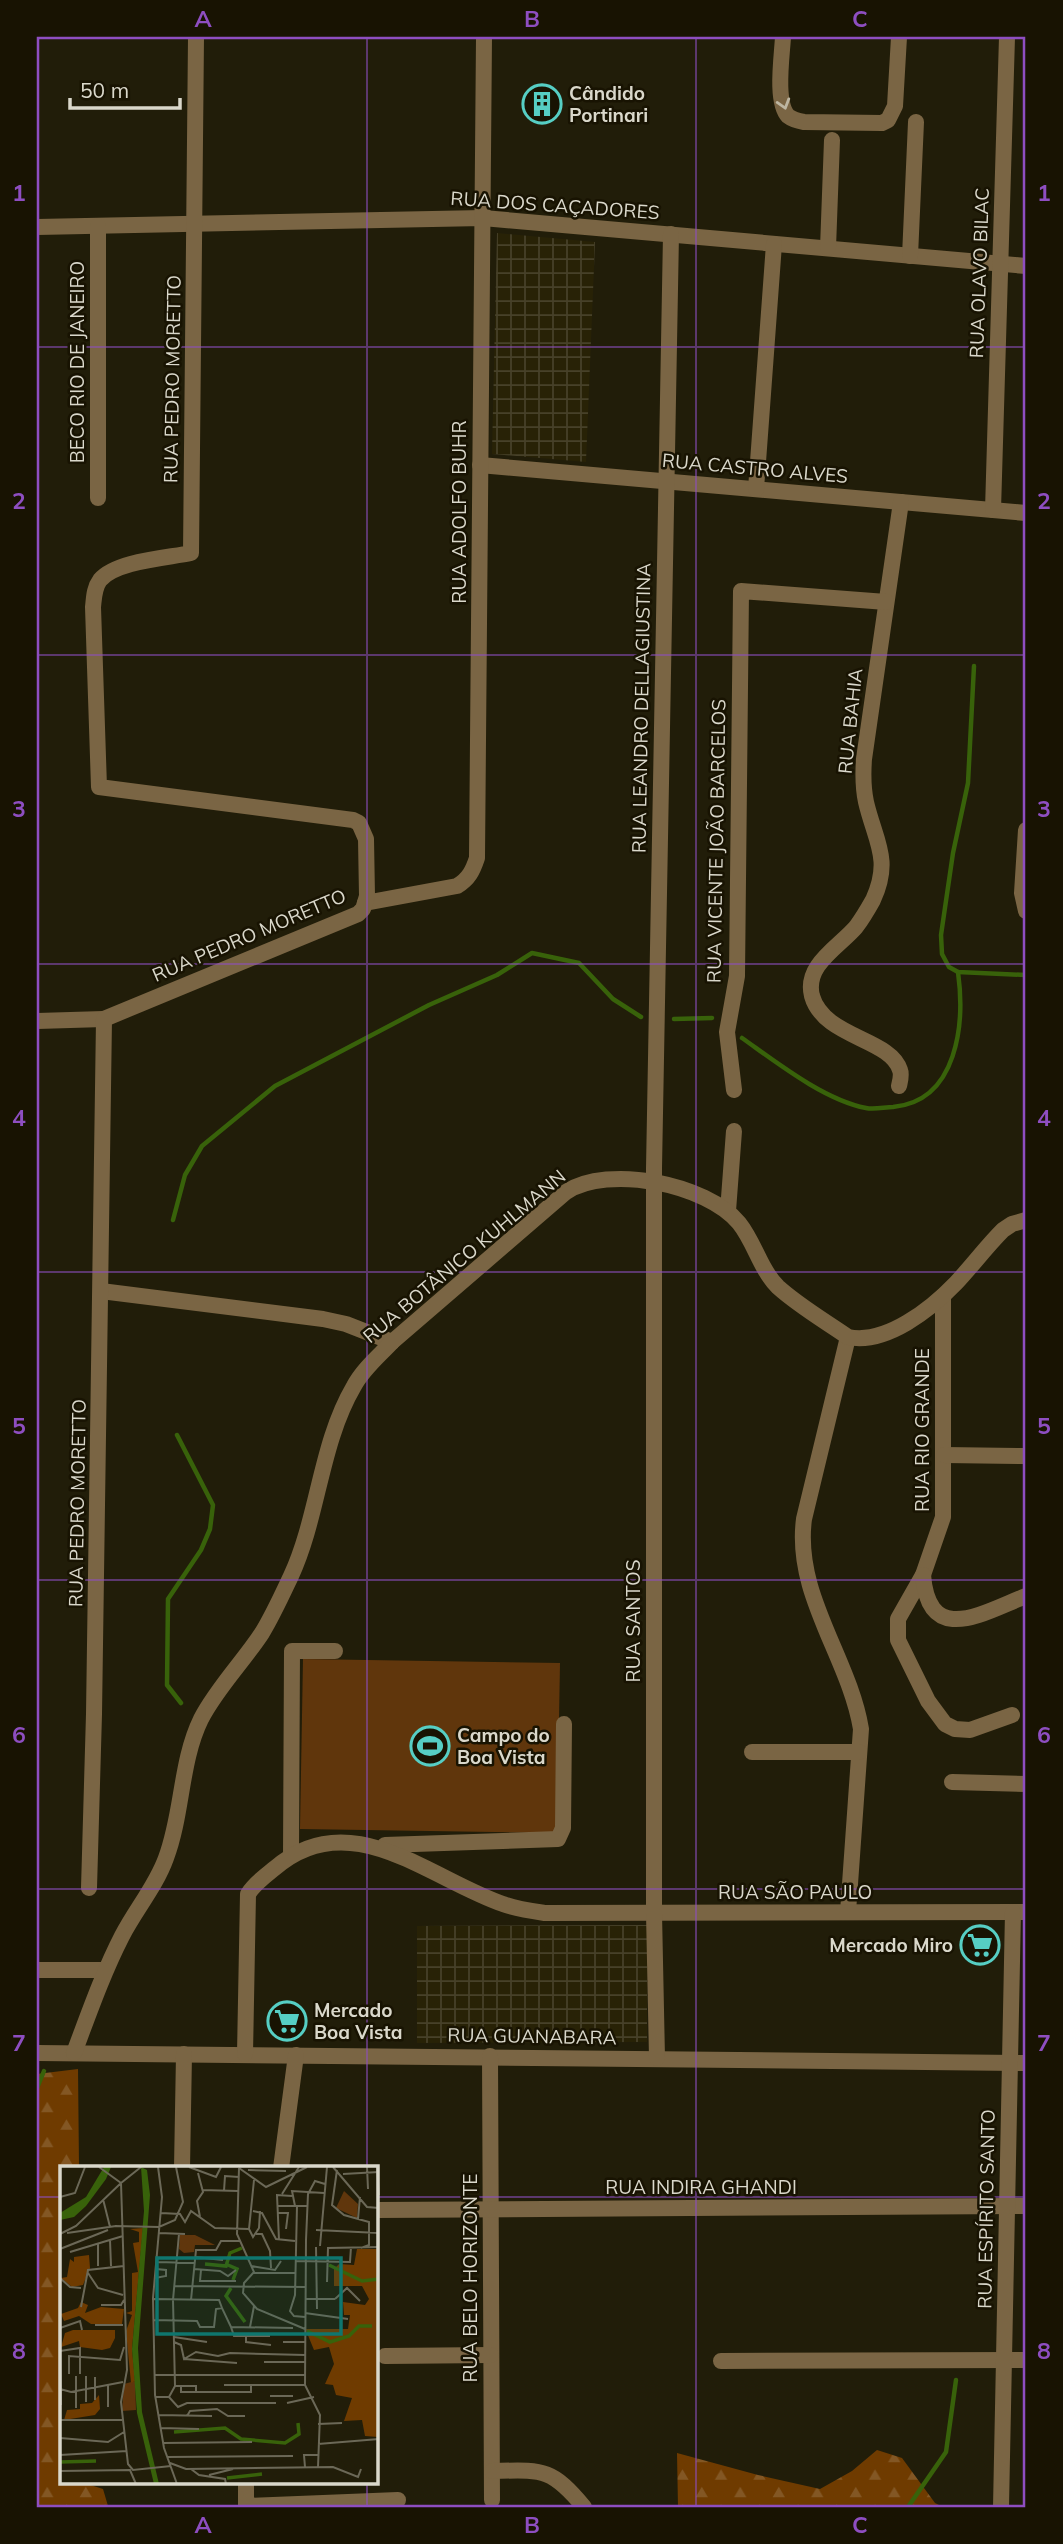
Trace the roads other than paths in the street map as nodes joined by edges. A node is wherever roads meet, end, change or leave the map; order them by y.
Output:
1 (196, 37) edge
2 (485, 37) edge
3 (783, 37) edge
4 (899, 37) edge
5 (1007, 37) edge
6 (916, 122) dead end
7 (832, 140) dead end
8 (483, 218) junction
9 (195, 224) junction
10 (98, 226) junction
11 (37, 227) edge
12 (671, 234) junction
13 (774, 244) junction
14 (828, 248) junction
15 (910, 256) junction
16 (1000, 264) junction
17 (1026, 266) edge
18 (480, 465) junction
19 (666, 481) junction
20 (756, 489) junction
21 (97, 498) dead end
22 (901, 502) junction
23 (993, 510) junction
24 (1026, 513) edge
25 (886, 602) junction
26 (1026, 830) edge
27 (365, 904) junction
28 (1026, 911) edge
29 (104, 1019) junction
30 (37, 1021) edge
31 (899, 1086) dead end
32 (734, 1090) dead end
33 (734, 1131) dead end
34 (654, 1183) junction
35 (728, 1211) junction
36 (1026, 1220) edge
37 (101, 1292) junction
38 (943, 1296) junction
39 (848, 1337) junction
40 (392, 1342) junction
41 (944, 1455) junction
42 (1026, 1456) edge
43 (923, 1575) junction
44 (1026, 1596) edge
45 (335, 1651) dead end
46 (1012, 1715) dead end
47 (564, 1724) dead end
48 (752, 1752) dead end
49 (859, 1752) junction
50 (952, 1782) dead end
51 (1026, 1784) edge
52 (369, 1845) junction
53 (290, 1855) junction
54 (89, 1888) dead end
55 (848, 1912) junction
56 (1020, 1912) edge
57 (654, 1913) junction
58 (37, 1970) edge
59 (105, 1970) junction
60 (37, 2053) edge
61 (74, 2053) junction
62 (184, 2054) junction
63 (245, 2054) junction
64 (296, 2055) junction
65 (490, 2056) junction
66 (657, 2058) junction
67 (1018, 2063) edge
68 (182, 2166) edge
69 (281, 2166) edge
70 (1007, 2206) junction
71 (1026, 2206) edge
72 (491, 2209) junction
73 (378, 2210) edge
74 (491, 2355) junction
75 (385, 2356) dead end
76 (1004, 2360) junction
77 (1026, 2360) edge
78 (721, 2361) dead end
79 (492, 2471) junction
80 (246, 2484) edge
81 (398, 2500) dead end
82 (492, 2500) dead end
83 (246, 2507) edge
84 (584, 2507) edge
85 (1001, 2507) edge

1 - 9 street, RUA PEDRO MORETTO
2 - 8 street, RUA ADOLFO BUHR
3 -> 4 street
5 - 16 street, RUA OLAVO BILAC
6 - 15 street
7 - 14 street
8 - 9 street, RUA DOS CAÇADORES
8 - 12 street, RUA DOS CAÇADORES
8 - 18 street, RUA ADOLFO BUHR
9 - 10 street, RUA DOS CAÇADORES
9 - 27 street, RUA PEDRO MORETTO
10 - 11 street, RUA DOS CAÇADORES
10 - 21 street, BECO RIO DE JANEIRO
12 - 13 street, RUA DOS CAÇADORES
12 - 19 street, RUA LEANDRO DELLAGIUSTINA
13 - 14 street, RUA DOS CAÇADORES
13 - 20 street
14 - 15 street, RUA DOS CAÇADORES
15 - 16 street, RUA DOS CAÇADORES
16 - 17 street, RUA DOS CAÇADORES
16 - 23 street, RUA OLAVO BILAC
18 - 19 street, RUA CASTRO ALVES
18 - 27 street, RUA ADOLFO BUHR
19 - 20 street, RUA CASTRO ALVES
19 - 34 street, RUA LEANDRO DELLAGIUSTINA
20 - 22 street, RUA CASTRO ALVES
22 - 23 street, RUA CASTRO ALVES
22 - 25 street, RUA BAHIA
23 - 24 street, RUA CASTRO ALVES
25 - 31 street, RUA BAHIA
25 - 32 street, RUA VICENTE JOÃO BARCELOS
26 - 28 street
27 - 29 street, RUA PEDRO MORETTO
29 - 30 street
29 - 37 street, RUA PEDRO MORETTO
33 - 35 street
34 - 35 street, RUA BOTÂNICO KUHLMANN
34 - 40 street, RUA BOTÂNICO KUHLMANN
34 - 57 street, RUA SANTOS
35 - 39 street, RUA BOTÂNICO KUHLMANN
36 - 38 street
37 - 40 street
37 - 54 street, RUA PEDRO MORETTO
38 - 39 street
38 - 41 street, RUA RIO GRANDE
39 - 49 street
40 - 59 street, RUA BOTÂNICO KUHLMANN
41 - 42 street
41 - 43 street, RUA RIO GRANDE
43 - 44 street
43 - 46 street, RUA RIO GRANDE
45 - 53 street
47 - 52 street
48 - 49 street
49 - 55 street
50 - 51 street
52 - 53 street
52 - 57 street, RUA SÃO PAULO
53 - 63 street
55 - 56 street, RUA SÃO PAULO
55 - 57 street, RUA SÃO PAULO
56 - 67 street, RUA ESPÍRITO SANTO
57 - 66 street, RUA SANTOS
58 - 59 street
59 - 61 street, RUA BOTÂNICO KUHLMANN
60 - 61 street, RUA GUANABARA
61 - 62 street, RUA GUANABARA
62 - 63 street, RUA GUANABARA
62 - 68 street
63 - 64 street, RUA GUANABARA
64 - 65 street, RUA GUANABARA
64 - 69 street
65 - 66 street, RUA GUANABARA
65 - 72 street, RUA BELO HORIZONTE
66 - 67 street, RUA GUANABARA
67 - 70 street, RUA ESPÍRITO SANTO
70 - 71 street, RUA INDIRA GHANDI
70 - 72 street, RUA INDIRA GHANDI
70 - 76 street, RUA ESPÍRITO SANTO
72 - 73 street, RUA INDIRA GHANDI
72 - 74 street, RUA BELO HORIZONTE
74 - 75 street
74 - 79 street, RUA BELO HORIZONTE
76 - 77 street
76 - 78 street
76 - 85 street, RUA ESPÍRITO SANTO
79 - 82 street, RUA BELO HORIZONTE
79 - 84 street
80 - 83 street
81 - 83 street

